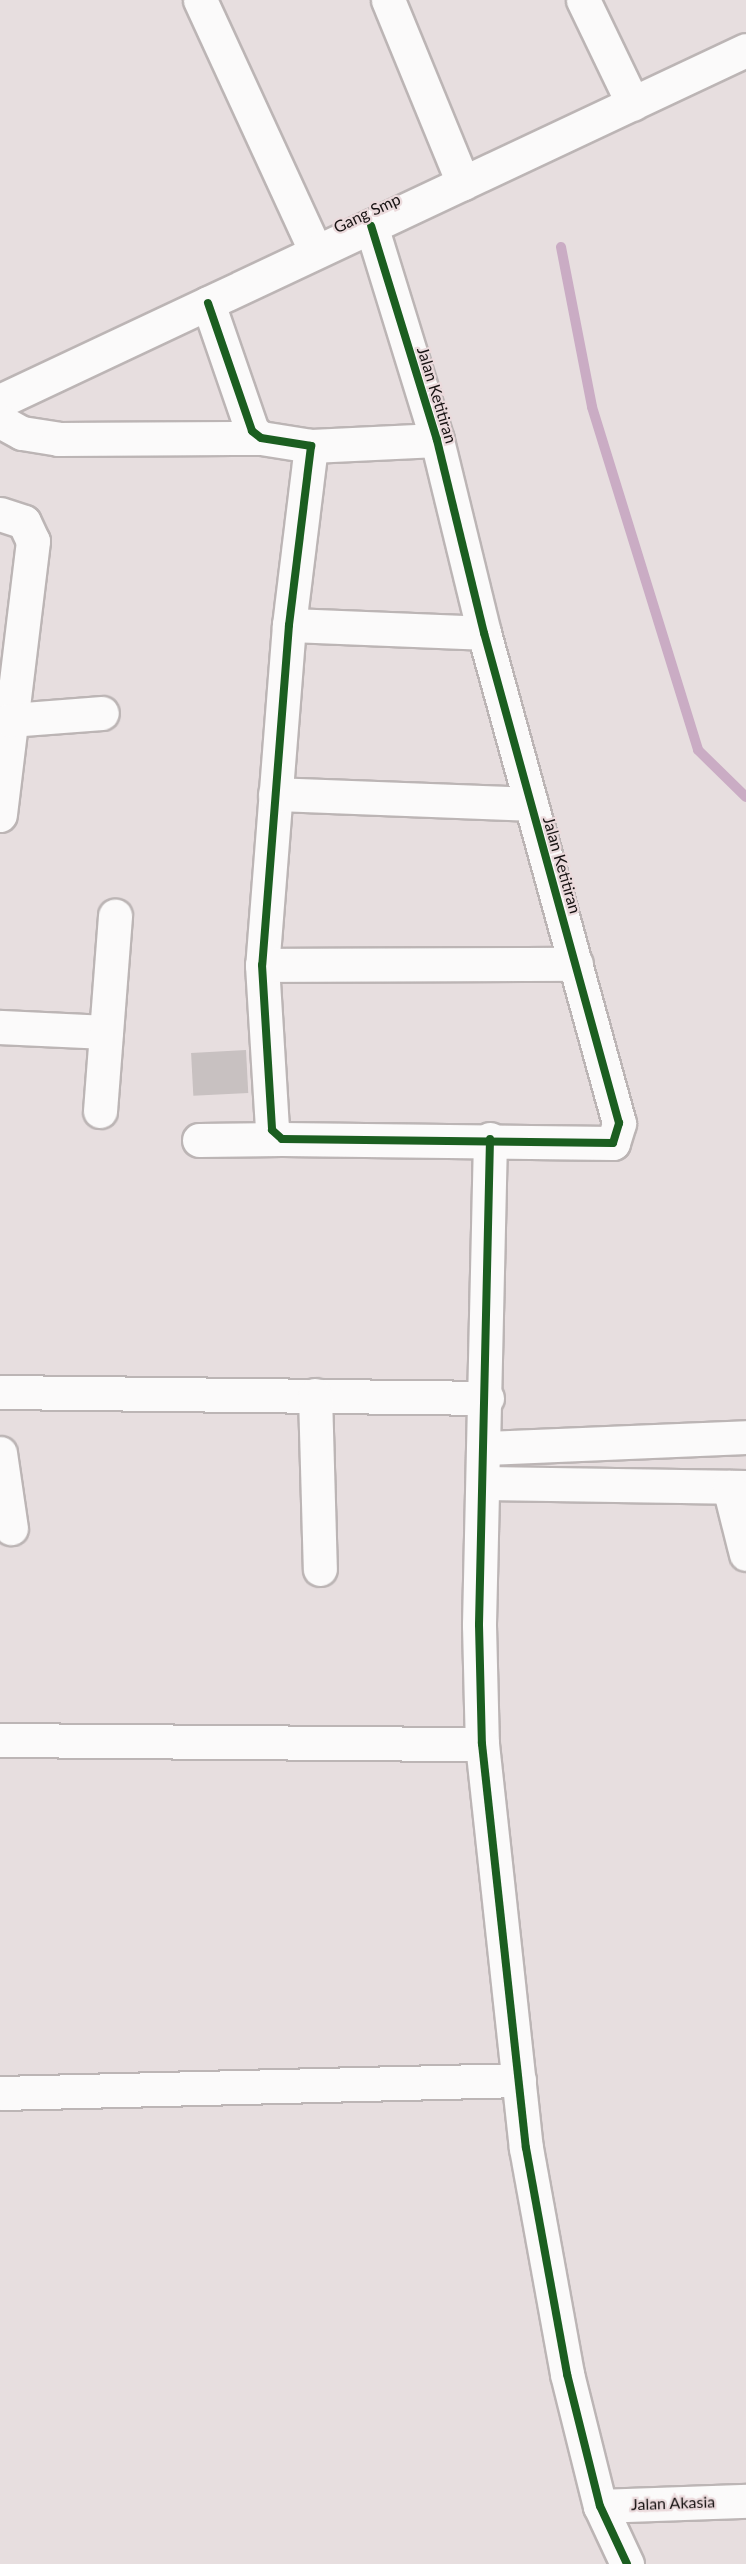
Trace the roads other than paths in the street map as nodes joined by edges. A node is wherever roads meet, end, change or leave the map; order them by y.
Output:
1 (200, 0) edge
2 (388, 0) edge
3 (584, 0) edge
4 (746, 51) edge
5 (633, 104) junction
6 (463, 183) junction
7 (371, 226) junction
8 (316, 252) junction
9 (208, 303) junction
10 (0, 401) edge
11 (0, 421) edge
12 (261, 438) junction
13 (437, 440) junction
14 (311, 446) junction
15 (0, 514) edge
16 (289, 625) junction
17 (484, 633) junction
18 (102, 713) dead end
19 (10, 720) junction
20 (275, 794) junction
21 (531, 804) junction
22 (0, 815) edge
23 (115, 916) dead end
24 (576, 964) junction
25 (262, 965) junction
26 (0, 1026) edge
27 (106, 1032) junction
28 (100, 1111) dead end
29 (282, 1139) junction
30 (490, 1139) junction
31 (199, 1140) dead end
32 (0, 1392) edge
33 (315, 1395) junction
34 (487, 1398) junction
35 (746, 1437) edge
36 (486, 1448) junction
37 (0, 1453) edge
38 (485, 1483) junction
39 (738, 1487) edge
40 (10, 1528) dead end
41 (746, 1554) edge
42 (320, 1569) dead end
43 (0, 1740) edge
44 (482, 1744) junction
45 (519, 2080) junction
46 (0, 2093) edge
47 (746, 2501) edge
48 (600, 2506) junction
49 (627, 2564) edge

1 - 8 street
2 - 6 street
3 - 5 street
4 - 5 street, Gang Smp
5 - 6 street, Gang Smp
6 - 7 street, Gang Smp
7 - 8 street, Gang Smp
7 - 13 street, Jalan Ketitiran
8 - 9 street, Gang Smp
9 - 10 street, Gang Smp
9 - 12 street
11 - 12 street
12 - 14 street
13 - 14 street
13 - 17 street, Jalan Ketitiran
14 - 16 street
15 - 19 street
16 - 17 street
16 - 20 street
17 - 21 street, Jalan Ketitiran
18 - 19 street
19 - 22 street
20 - 21 street
20 - 25 street
21 - 24 street, Jalan Ketitiran
23 - 27 street
24 - 25 street
24 - 30 street, Jalan Ketitiran
25 - 29 street
26 - 27 street
27 - 28 street
29 - 30 street, Jalan Ketitiran
29 - 31 street, Jalan Ketitiran
30 - 34 street
32 - 33 street
33 - 34 street
33 - 42 street
34 - 36 street
35 - 36 street
36 - 38 street
37 - 40 street
38 - 39 street
38 - 44 street
39 - 41 street
43 - 44 street
44 - 45 street
45 - 46 street
45 - 48 street
47 - 48 street, Jalan Akasia
48 - 49 street

